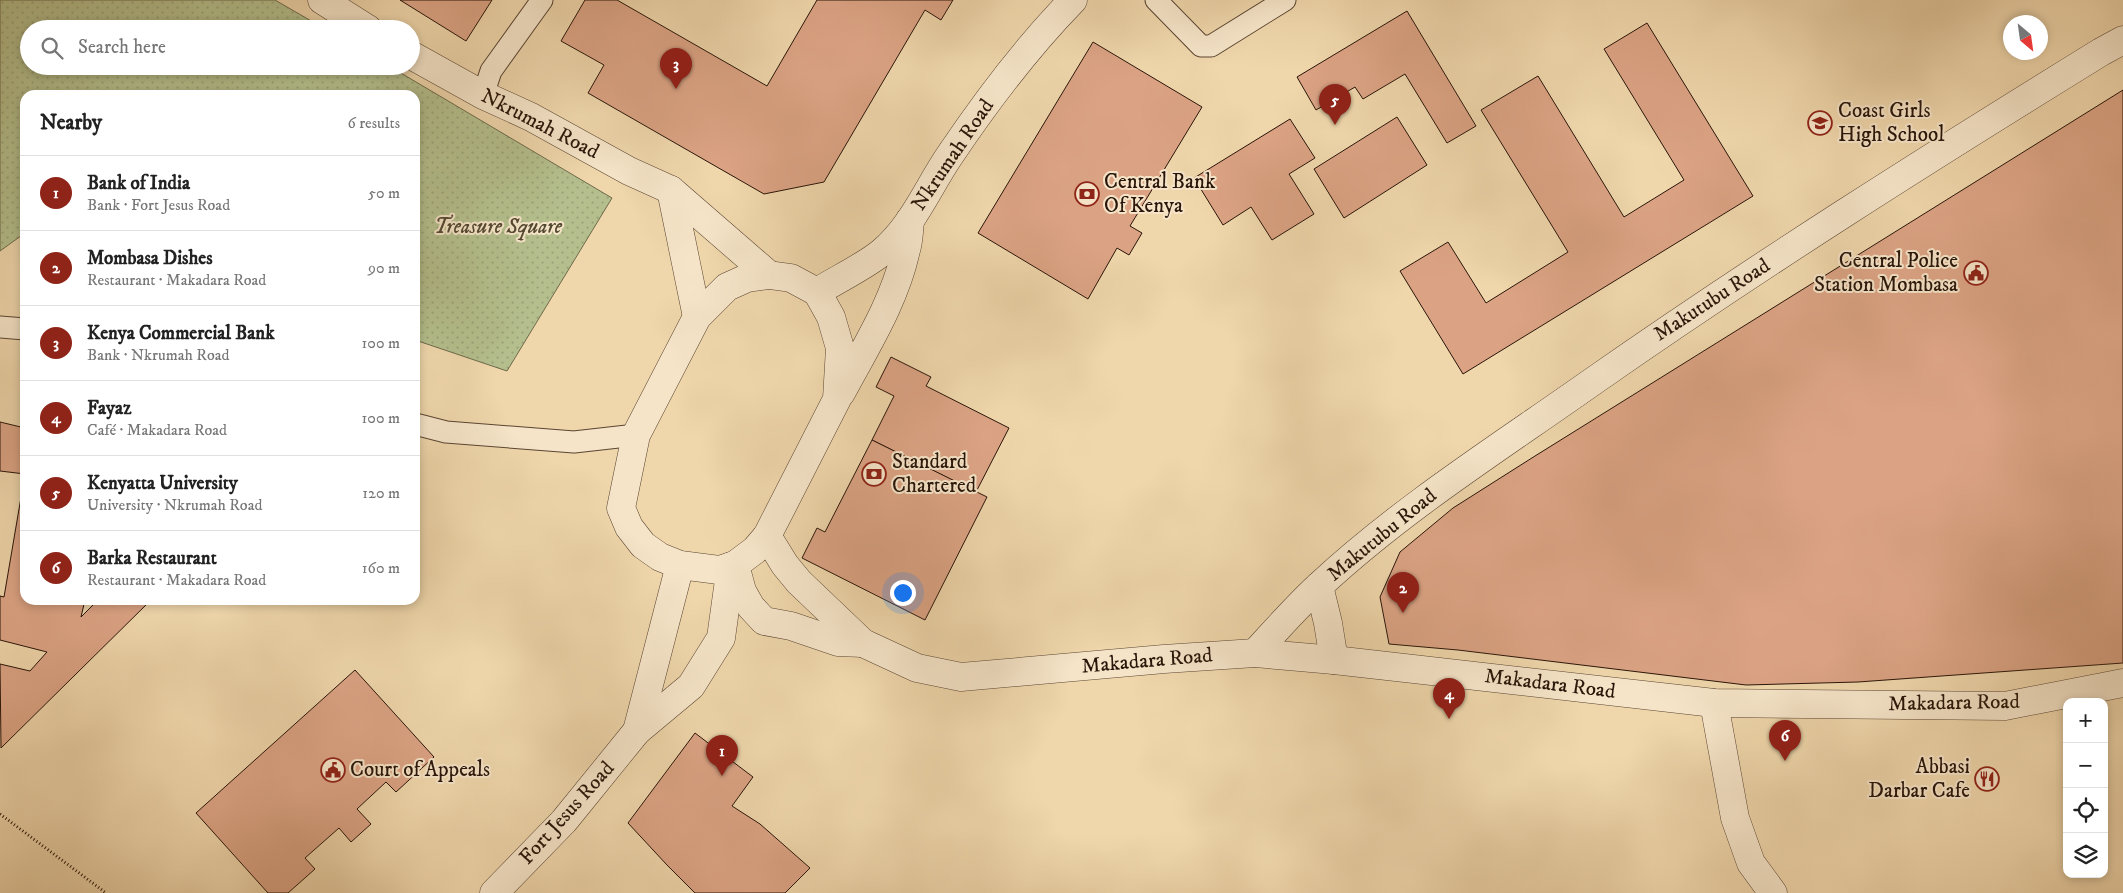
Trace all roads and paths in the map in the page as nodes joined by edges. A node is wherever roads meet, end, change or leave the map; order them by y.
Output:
1 (322, 0) edge
2 (542, 0) edge
3 (1073, 0) edge
4 (1156, 0) edge
5 (1285, 0) edge
6 (354, 20) edge
7 (2123, 40) edge
8 (420, 60) edge
9 (483, 95) junction
10 (671, 190) junction
11 (910, 220) junction
12 (769, 276) junction
13 (817, 292) junction
14 (697, 318) junction
15 (0, 327) edge
16 (20, 329) edge
17 (837, 400) junction
18 (420, 425) edge
19 (636, 435) junction
20 (767, 536) junction
21 (680, 566) junction
22 (733, 566) junction
23 (1319, 586) junction
24 (863, 643) junction
25 (1255, 653) junction
26 (1334, 660) junction
27 (2123, 683) edge
28 (1714, 703) junction
29 (637, 731) junction
30 (0, 814) edge
31 (106, 893) edge
32 (494, 893) edge
33 (1773, 893) edge

1 - 6 street
2 - 9 lane
3 - 11 street, Nkrumah Road
4 - 5 lane
7 - 23 street, Makutubu Road
8 - 9 street, Nkrumah Road
9 - 10 street, Nkrumah Road
10 - 12 street, Nkrumah Road
10 - 14 street
11 - 13 street, Nkrumah Road
11 - 17 street
12 - 13 street
12 - 14 street
13 - 17 street
14 - 19 street
15 - 16 lane
17 - 20 street
18 - 19 lane
19 - 21 street
20 - 22 street
20 - 24 street, Makadara Road
21 - 22 street
21 - 29 street, Fort Jesus Road
22 - 24 street, Makadara Road
22 - 29 street, Fort Jesus Road
23 - 25 street, Makutubu Road
23 - 26 street, Makutubu Road
24 - 25 street, Makadara Road
25 - 26 street, Makadara Road
26 - 28 street, Makadara Road
27 - 28 street, Makadara Road
28 - 33 street
29 - 32 street, Fort Jesus Road
30 - 31 path

